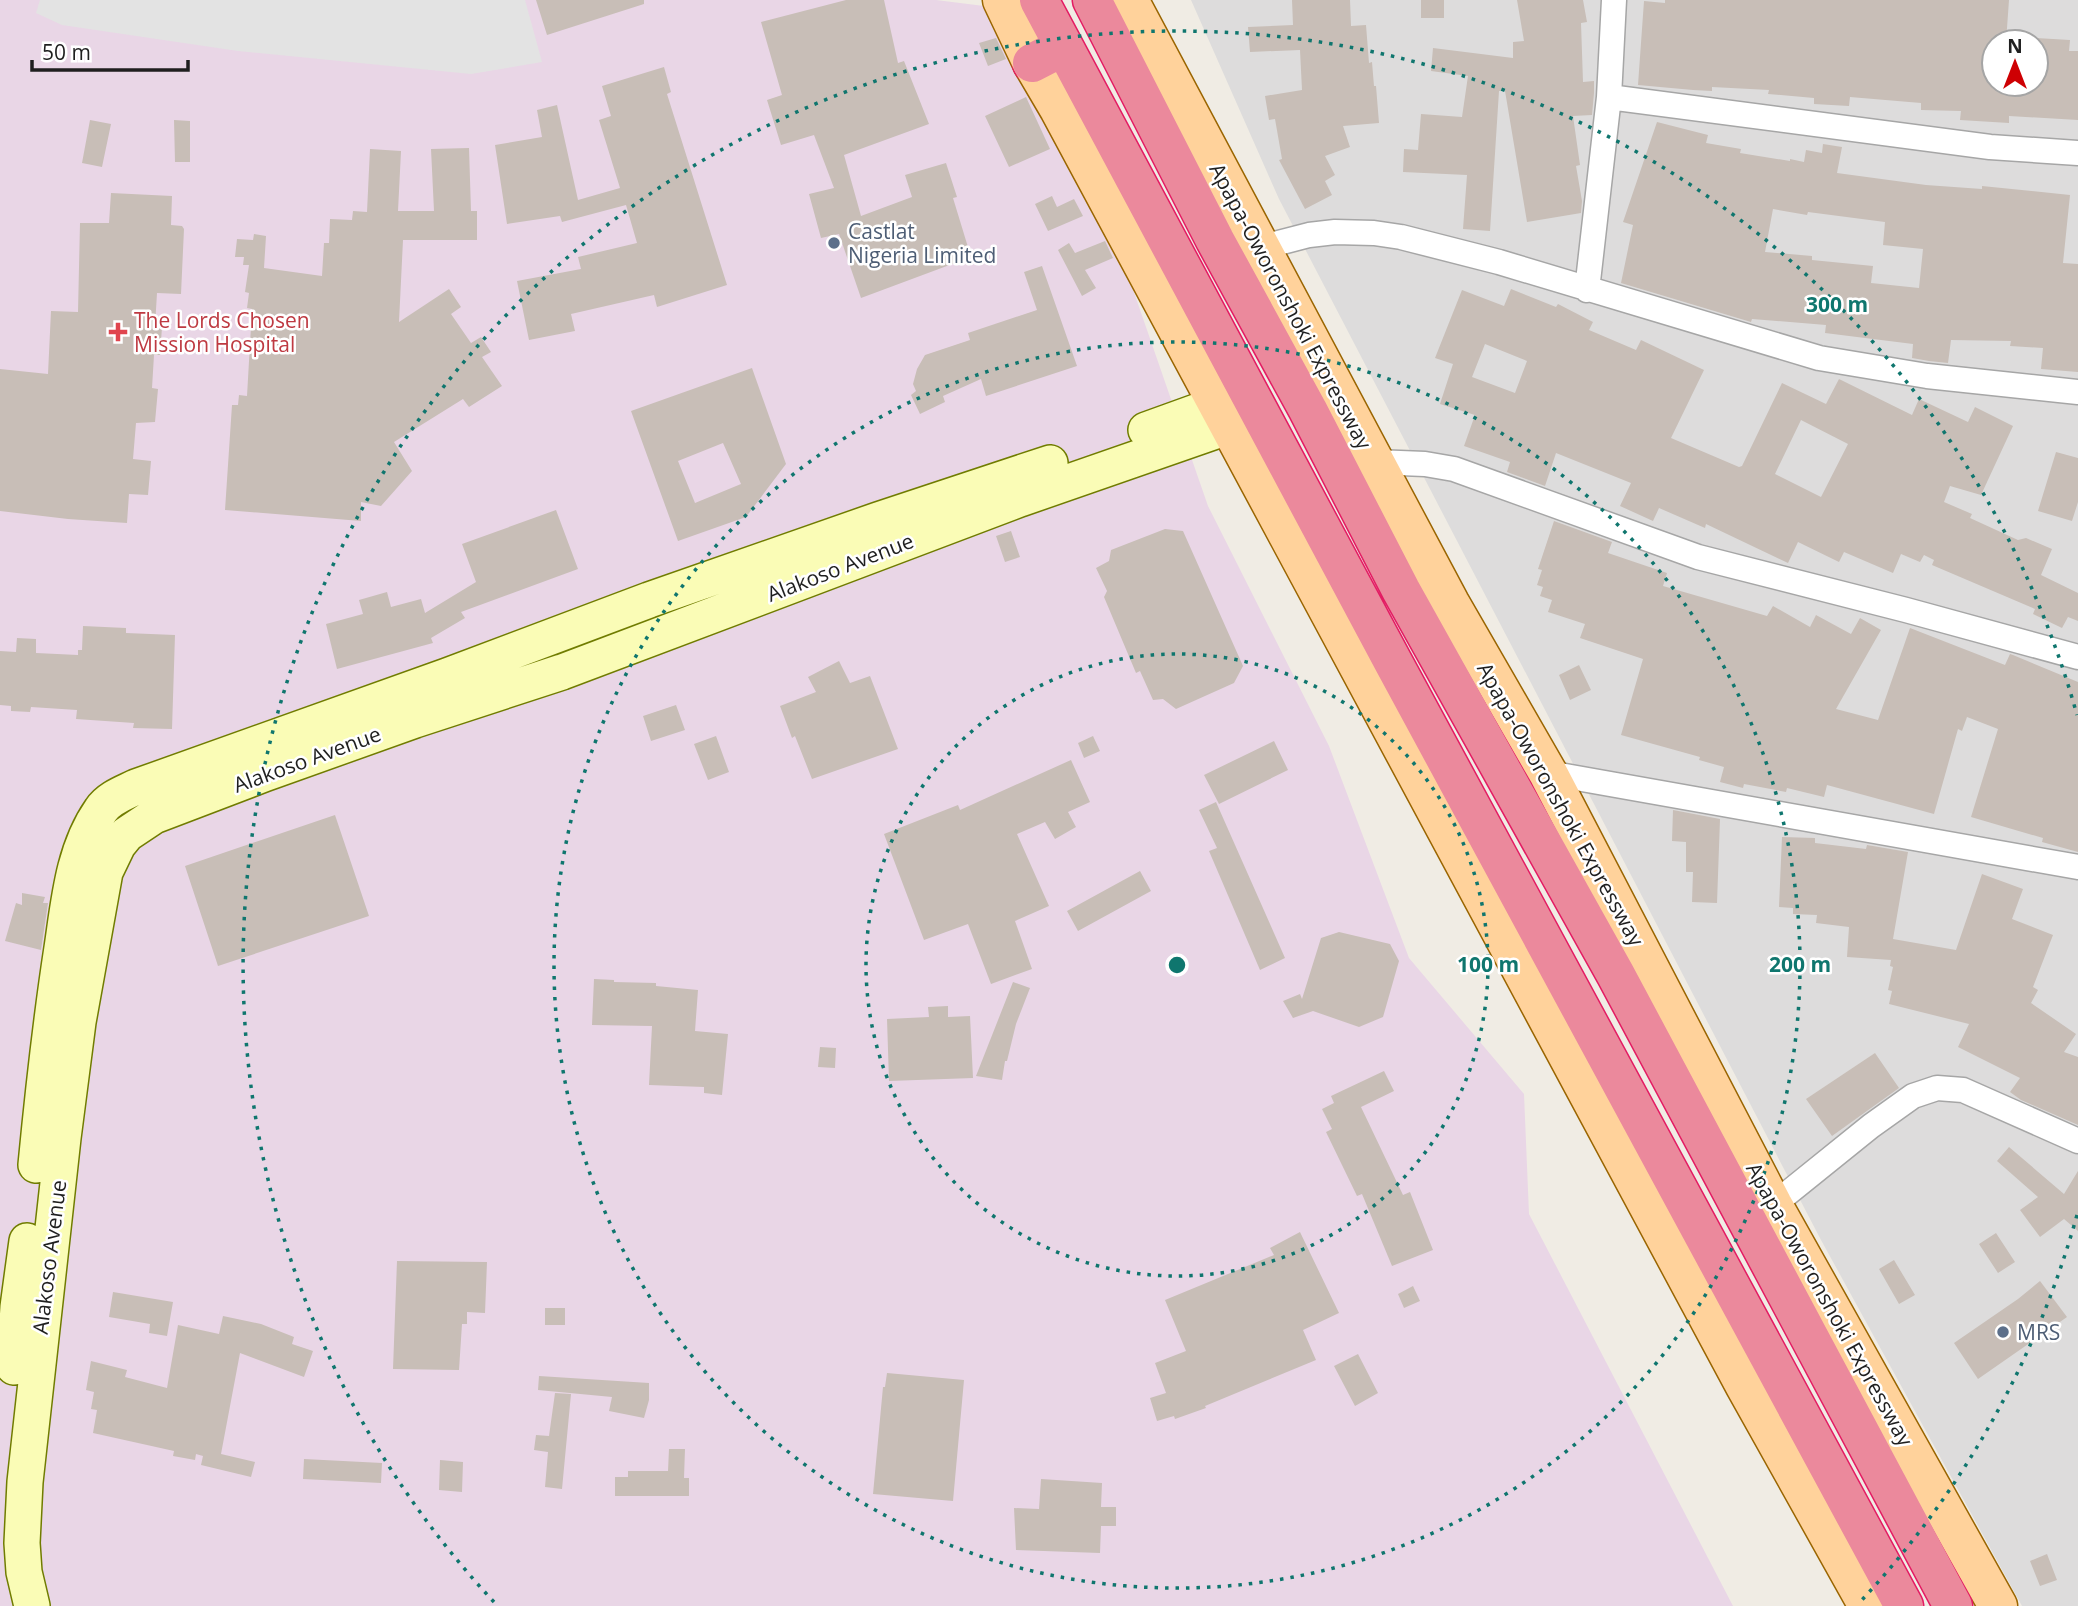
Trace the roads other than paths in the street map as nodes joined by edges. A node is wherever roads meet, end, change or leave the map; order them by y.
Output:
1 (1002, 0) edge
2 (1039, 0) edge
3 (1092, 0) edge
4 (1129, 0) edge
5 (1614, 0) edge
6 (1047, 55) junction
7 (1609, 97) junction
8 (2078, 153) edge
9 (1259, 248) junction
10 (1587, 290) junction
11 (2078, 392) edge
12 (1224, 415) junction
13 (1375, 462) junction
14 (2078, 657) edge
15 (1548, 773) junction
16 (2078, 867) edge
17 (2078, 1141) edge
18 (1773, 1205) junction
19 (0, 1525) edge
20 (32, 1606) edge
21 (1868, 1606) edge
22 (1904, 1606) edge
23 (1954, 1606) edge
24 (1998, 1606) edge

1 - 6 main road
2 - 6 highway
3 - 23 highway, Apapa-Oworonshoki Expressway
4 - 9 main road, Apapa-Oworonshoki Expressway
5 - 7 street
6 - 12 main road
6 - 22 highway
7 - 8 street
7 - 10 street
9 - 10 street
9 - 13 main road, Apapa-Oworonshoki Expressway
10 - 11 street
12 - 19 street, Alakoso Avenue
12 - 20 street, Alakoso Avenue
12 - 21 main road
13 - 14 street
13 - 15 main road, Apapa-Oworonshoki Expressway
15 - 16 street
15 - 18 main road, Apapa-Oworonshoki Expressway
17 - 18 street
18 - 24 main road, Apapa-Oworonshoki Expressway

